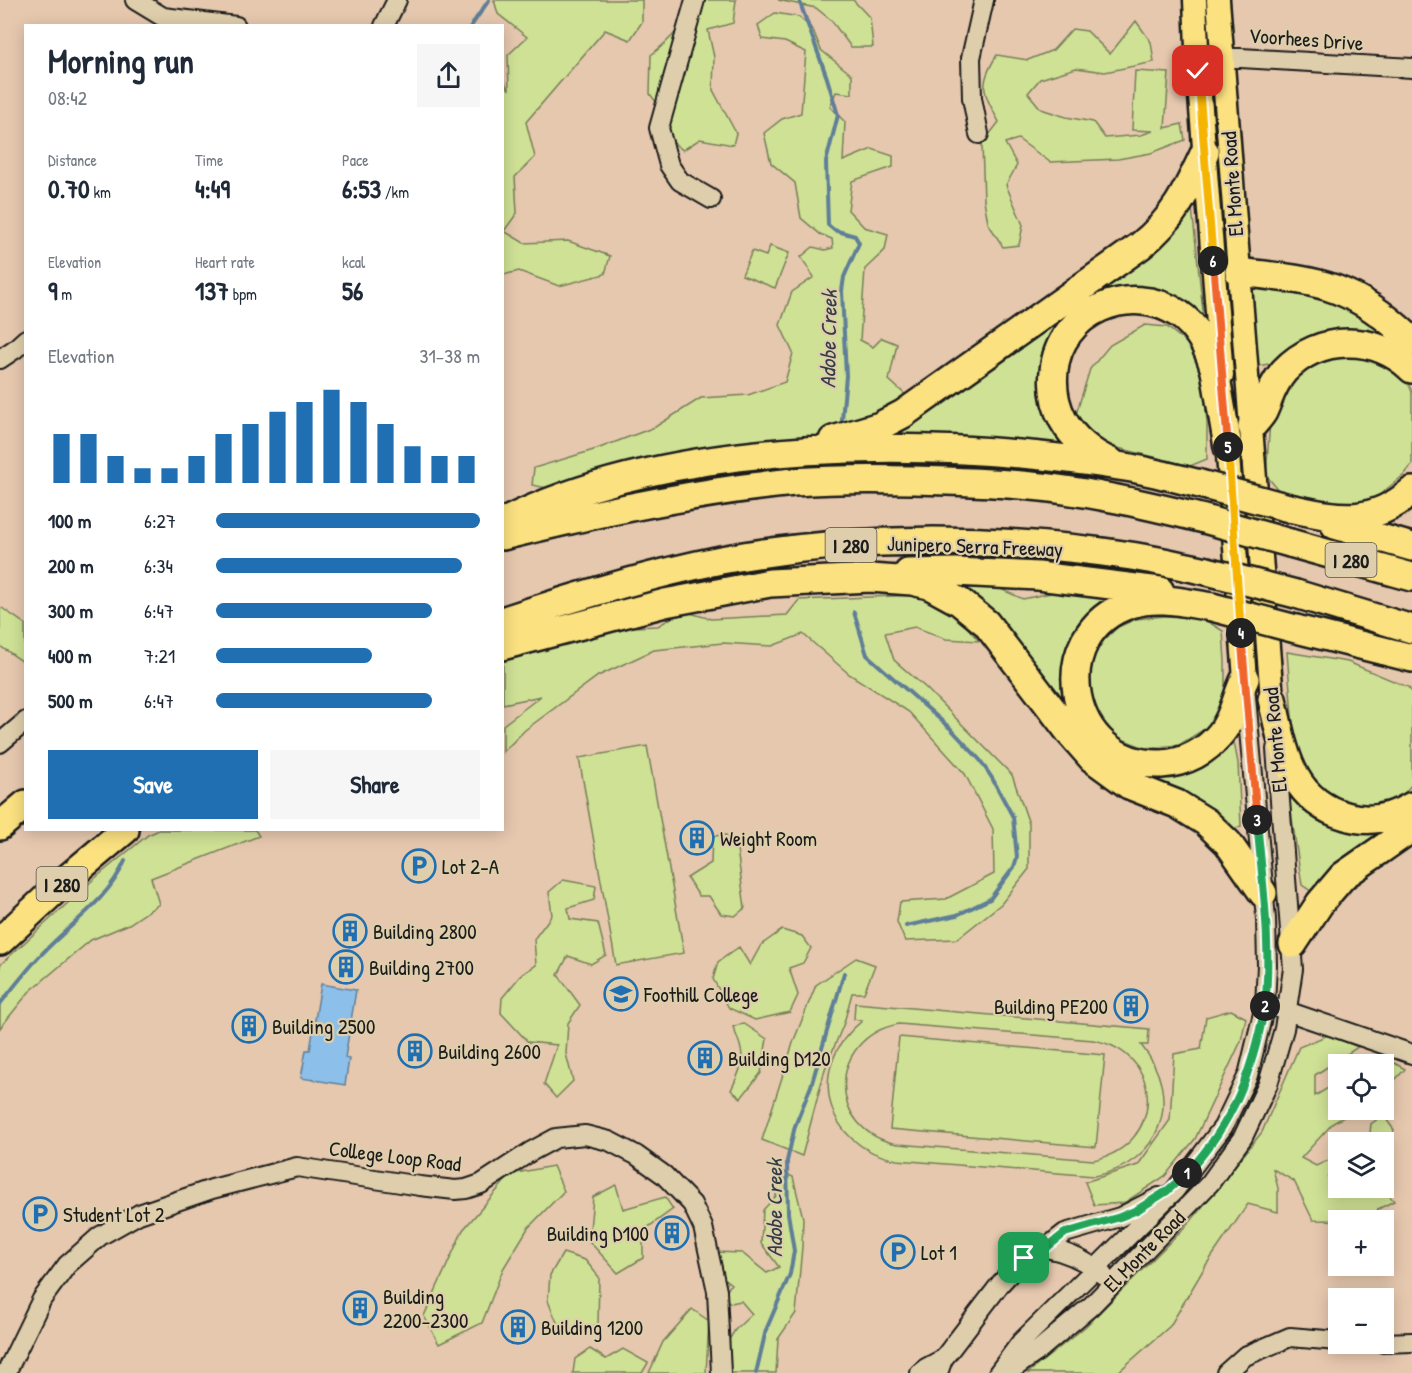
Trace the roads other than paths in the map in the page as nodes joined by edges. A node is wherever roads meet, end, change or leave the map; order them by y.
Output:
1 (135, 0) edge
2 (397, 0) edge
3 (695, 0) edge
4 (984, 0) edge
5 (1195, 0) edge
6 (1218, 0) edge
7 (162, 21) edge
8 (206, 24) edge
9 (385, 24) edge
10 (1223, 57) junction
11 (1198, 58) junction
12 (1412, 68) edge
13 (979, 134) dead end
14 (1205, 152) junction
15 (711, 199) dead end
16 (1239, 272) junction
17 (24, 341) edge
18 (1412, 341) edge
19 (0, 359) edge
20 (1412, 369) edge
21 (1252, 426) junction
22 (1228, 447) junction
23 (741, 457) junction
24 (1126, 467) junction
25 (1412, 491) edge
26 (1289, 508) junction
27 (504, 522) edge
28 (504, 536) edge
29 (1412, 547) edge
30 (1412, 577) edge
31 (870, 578) junction
32 (1212, 607) junction
33 (504, 620) edge
34 (1412, 629) edge
35 (1346, 641) junction
36 (504, 645) edge
37 (1412, 658) edge
38 (1412, 667) edge
39 (1245, 679) junction
40 (1272, 699) junction
41 (24, 723) edge
42 (0, 743) edge
43 (24, 806) edge
44 (1412, 806) edge
45 (0, 826) edge
46 (1412, 828) edge
47 (124, 831) edge
48 (1263, 893) junction
49 (0, 941) edge
50 (1293, 944) junction
51 (1265, 1005) junction
52 (1287, 1011) junction
53 (1412, 1054) edge
54 (1200, 1159) junction
55 (1046, 1248) junction
56 (1095, 1268) junction
57 (1112, 1284) junction
58 (1328, 1340) edge
59 (1412, 1342) edge
60 (1394, 1343) edge
61 (941, 1366) edge
62 (6, 1373) edge
63 (721, 1373) edge
64 (920, 1373) edge
65 (998, 1373) edge
66 (1007, 1373) edge
67 (1226, 1373) edge

1 - 7 street
2 - 9 street
3 - 15 street
4 - 13 street
5 - 11 main road, El Monte Road
6 - 10 main road, El Monte Road
7 - 8 street
10 - 11 street, Voorhees Drive
10 - 12 street, Voorhees Drive
10 - 16 main road, El Monte Road
11 - 14 main road, El Monte Road
14 - 22 main road, El Monte Road
14 - 23 highway
16 - 18 highway
16 - 21 main road, El Monte Road
17 - 19 street
20 - 21 highway
21 - 40 main road, El Monte Road
22 - 24 highway
22 - 39 main road, El Monte Road
23 - 24 highway
23 - 27 highway
24 - 26 highway, bridge
25 - 26 highway
26 - 29 highway
28 - 30 highway, I 280, bridge
31 - 32 highway
31 - 36 highway
31 - 48 highway
32 - 35 highway, bridge
32 - 39 highway
33 - 34 highway, Junipero Serra Freeway / I 280, bridge
35 - 37 highway
35 - 38 highway
39 - 48 street, El Monte Road
40 - 44 highway
40 - 50 street, El Monte Road
41 - 42 street
43 - 45 highway
46 - 50 highway
47 - 49 highway, I 280
48 - 51 street, El Monte Road
50 - 52 street, El Monte Road
51 - 52 street
51 - 54 street, El Monte Road
52 - 53 street
52 - 57 street, El Monte Road
54 - 55 street
54 - 56 street, El Monte Road
55 - 56 street
55 - 61 street
56 - 57 street
56 - 65 street, El Monte Road
57 - 66 street, El Monte Road
58 - 67 street
59 - 60 street
61 - 64 street
62 - 63 street, College Loop Road

